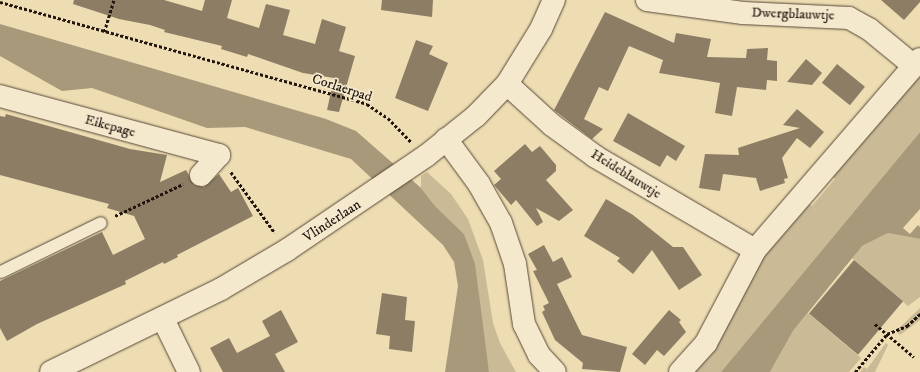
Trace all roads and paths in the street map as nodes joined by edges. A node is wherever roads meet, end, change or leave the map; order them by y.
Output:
1 (114, 0) edge
2 (554, 0) edge
3 (647, 0) edge
4 (0, 2) edge
5 (104, 32) junction
6 (917, 62) edge
7 (507, 84) junction
8 (0, 96) edge
9 (446, 139) junction
10 (219, 155) junction
11 (418, 161) junction
12 (201, 175) joint
13 (101, 223) joint
14 (287, 250) junction
15 (755, 250) junction
16 (1, 272) dead end
17 (920, 314) edge
18 (163, 319) junction
19 (875, 324) dead end
20 (887, 334) junction
21 (914, 357) dead end
22 (51, 372) edge
23 (189, 372) edge
24 (554, 372) edge
25 (680, 372) edge
26 (855, 372) edge

1 - 5 path
2 - 7 street, Vlinderlaan
3 - 6 street, Dwergblauwtje
4 - 5 path, Corlaerpad
5 - 11 path, Corlaerpad
6 - 15 street
7 - 9 street, Vlinderlaan
7 - 15 street, Heideblauwtje
8 - 10 street, Eikepage
9 - 11 street, Vlinderlaan
9 - 24 street
10 - 12 street
10 - 14 path
11 - 14 street, Vlinderlaan
12 - 13 path
13 - 16 lane
14 - 18 street, Vlinderlaan
15 - 25 street
17 - 20 path
18 - 22 street, Vlinderlaan
18 - 23 street
19 - 20 path
20 - 21 path
20 - 26 path

